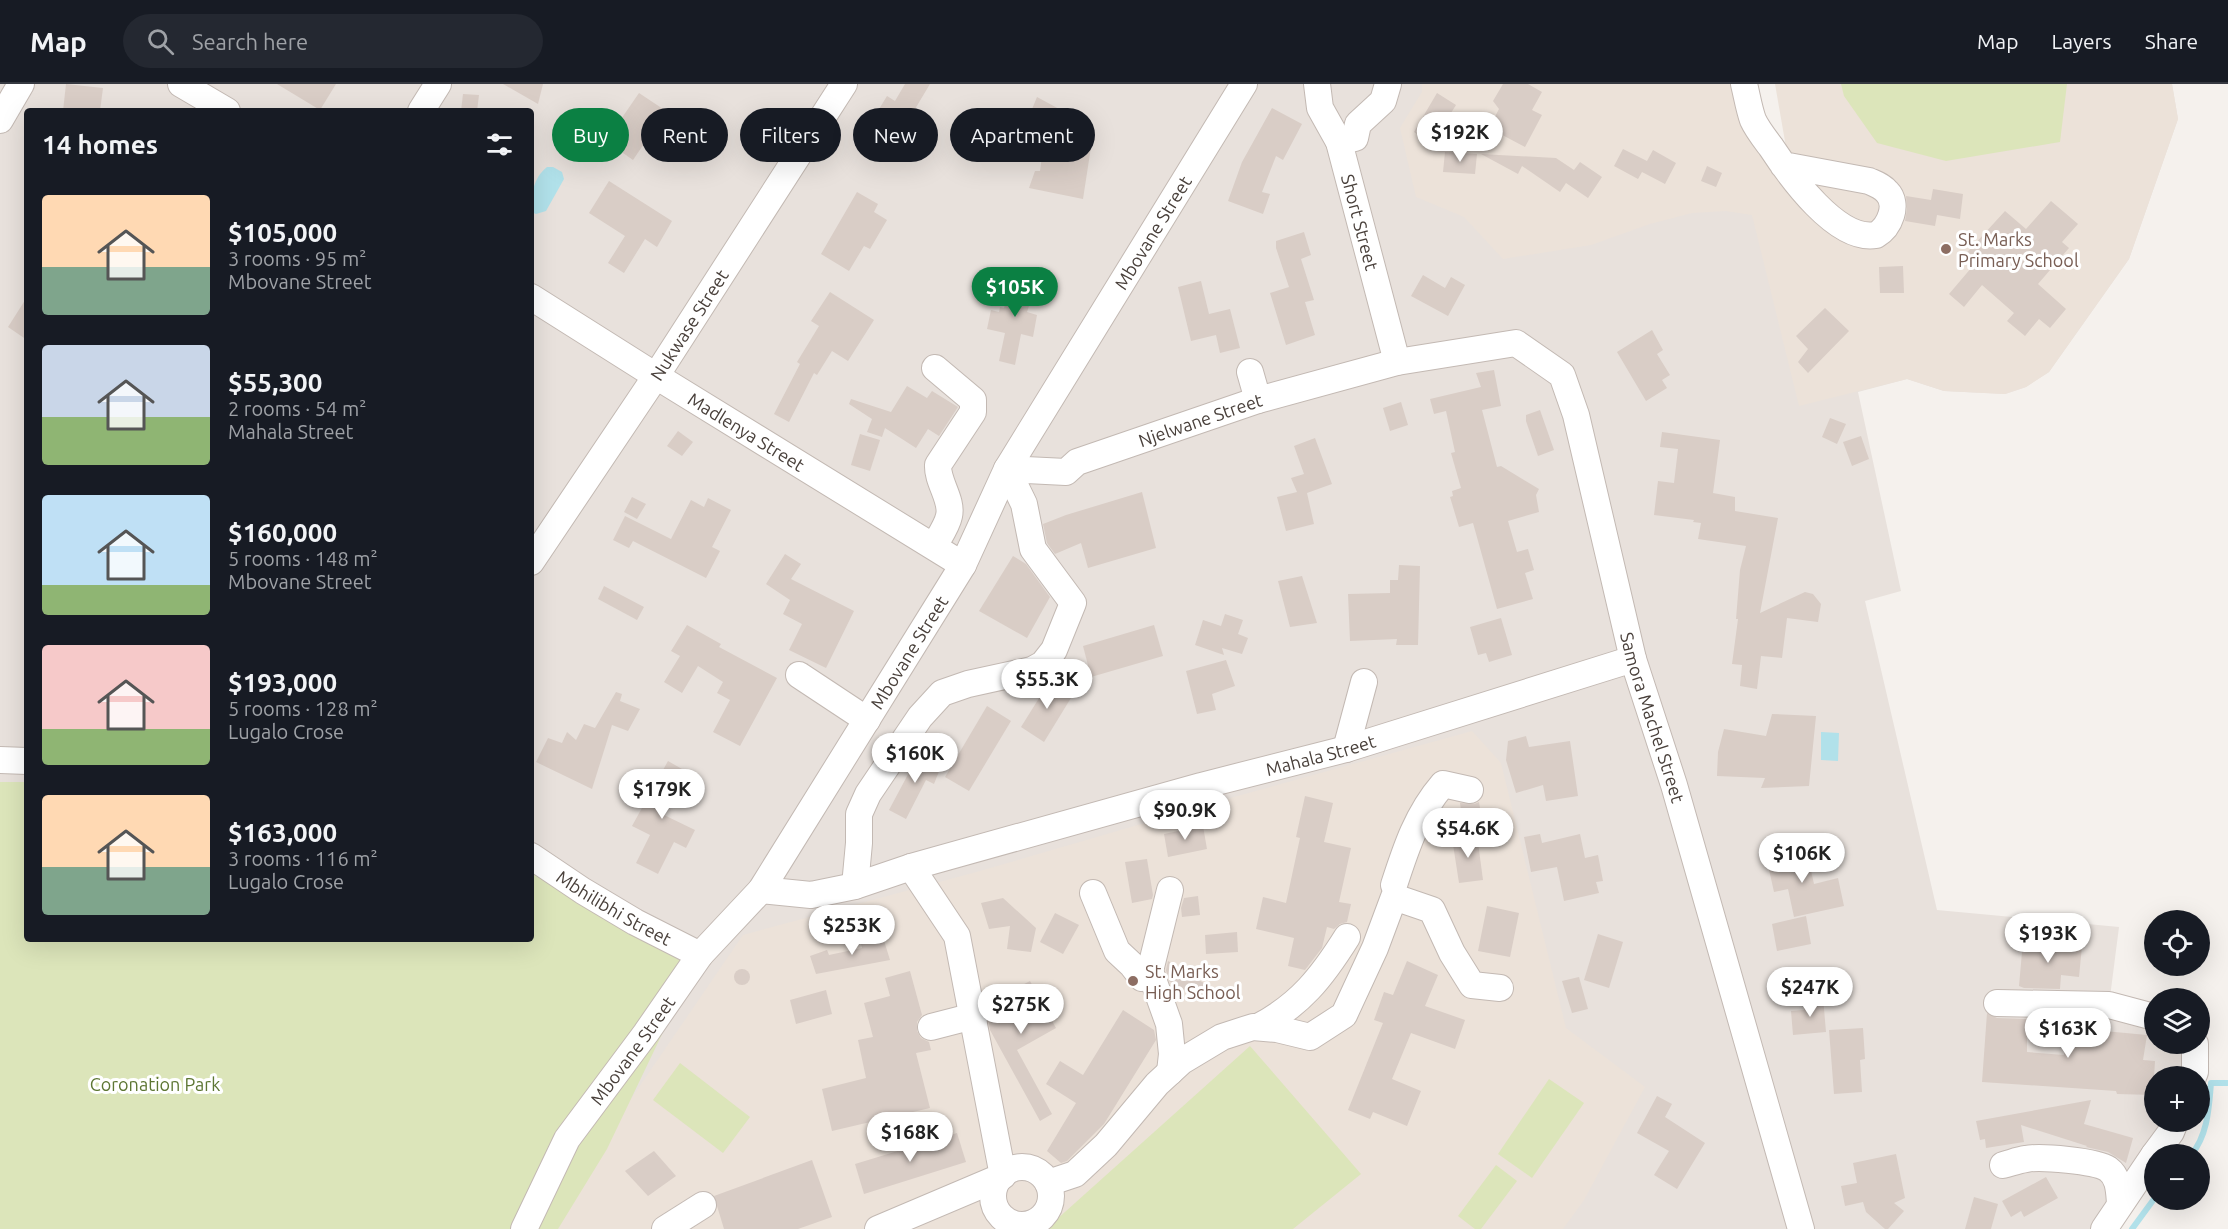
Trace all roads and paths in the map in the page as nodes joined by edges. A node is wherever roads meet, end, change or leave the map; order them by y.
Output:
1 (21, 84) edge
2 (181, 84) edge
3 (438, 84) edge
4 (844, 84) edge
5 (1244, 84) edge
6 (1317, 84) edge
7 (1388, 84) edge
8 (1744, 84) edge
9 (222, 108) edge
10 (423, 108) edge
11 (0, 120) edge
12 (1339, 142) junction
13 (1783, 165) dead end
14 (534, 299) edge
15 (1397, 362) junction
16 (935, 368) dead end
17 (1250, 372) dead end
18 (656, 376) junction
19 (1258, 400) junction
20 (1007, 469) junction
21 (934, 546) junction
22 (534, 558) edge
23 (963, 565) junction
24 (1633, 659) junction
25 (799, 675) dead end
26 (1364, 682) dead end
27 (867, 720) junction
28 (1346, 749) junction
29 (0, 760) edge
30 (24, 761) edge
31 (1470, 790) dead end
32 (534, 858) edge
33 (911, 867) junction
34 (1394, 885) dead end
35 (855, 886) junction
36 (761, 890) junction
37 (1170, 890) dead end
38 (1093, 893) dead end
39 (1347, 937) dead end
40 (700, 955) junction
41 (1142, 978) dead end
42 (1500, 988) dead end
43 (1997, 1003) dead end
44 (2144, 1014) edge
45 (974, 1018) junction
46 (931, 1027) dead end
47 (1258, 1027) junction
48 (1170, 1072) junction
49 (2003, 1166) dead end
50 (2144, 1169) edge
51 (1003, 1176) junction
52 (1048, 1183) junction
53 (2120, 1203) junction
54 (702, 1205) dead end
55 (1036, 1225) edge
56 (530, 1227) edge
57 (665, 1229) edge
58 (878, 1229) edge
59 (1801, 1229) edge
60 (2104, 1229) edge

1 - 11 street
2 - 9 street
3 - 10 street
4 - 18 street, Nukwase Street
5 - 20 street, Mbovane Street
6 - 12 street, Short Street
7 - 12 street
8 - 13 street
12 - 15 street, Short Street
14 - 18 street, Madlenya Street
15 - 19 street, Njelwane Street
15 - 24 street, Samora Machel Street
16 - 21 street
17 - 19 street
18 - 21 street, Madlenya Street
18 - 22 street, Nukwase Street
19 - 20 street, Njelwane Street
20 - 23 street, Mbovane Street
20 - 35 street
21 - 23 street, Madlenya Street
23 - 27 street, Mbovane Street
24 - 28 street, Mahala Street
24 - 59 street, Samora Machel Street
25 - 27 street
26 - 28 street
27 - 36 street, Mbovane Street
28 - 33 street, Mahala Street
29 - 30 street
31 - 34 street
32 - 40 street, Mbhilibhi Street
33 - 35 street, Mahala Street
33 - 45 street
35 - 36 street, Mahala Street
36 - 40 street, Mbovane Street
37 - 48 street
38 - 41 street
39 - 47 street
40 - 56 street, Mbovane Street
42 - 47 street
43 - 44 street
45 - 46 street
45 - 51 street
47 - 48 street
48 - 52 street
49 - 53 street
50 - 53 street
51 - 52 street
51 - 55 street
51 - 58 street
52 - 55 street
53 - 60 street
54 - 57 street

